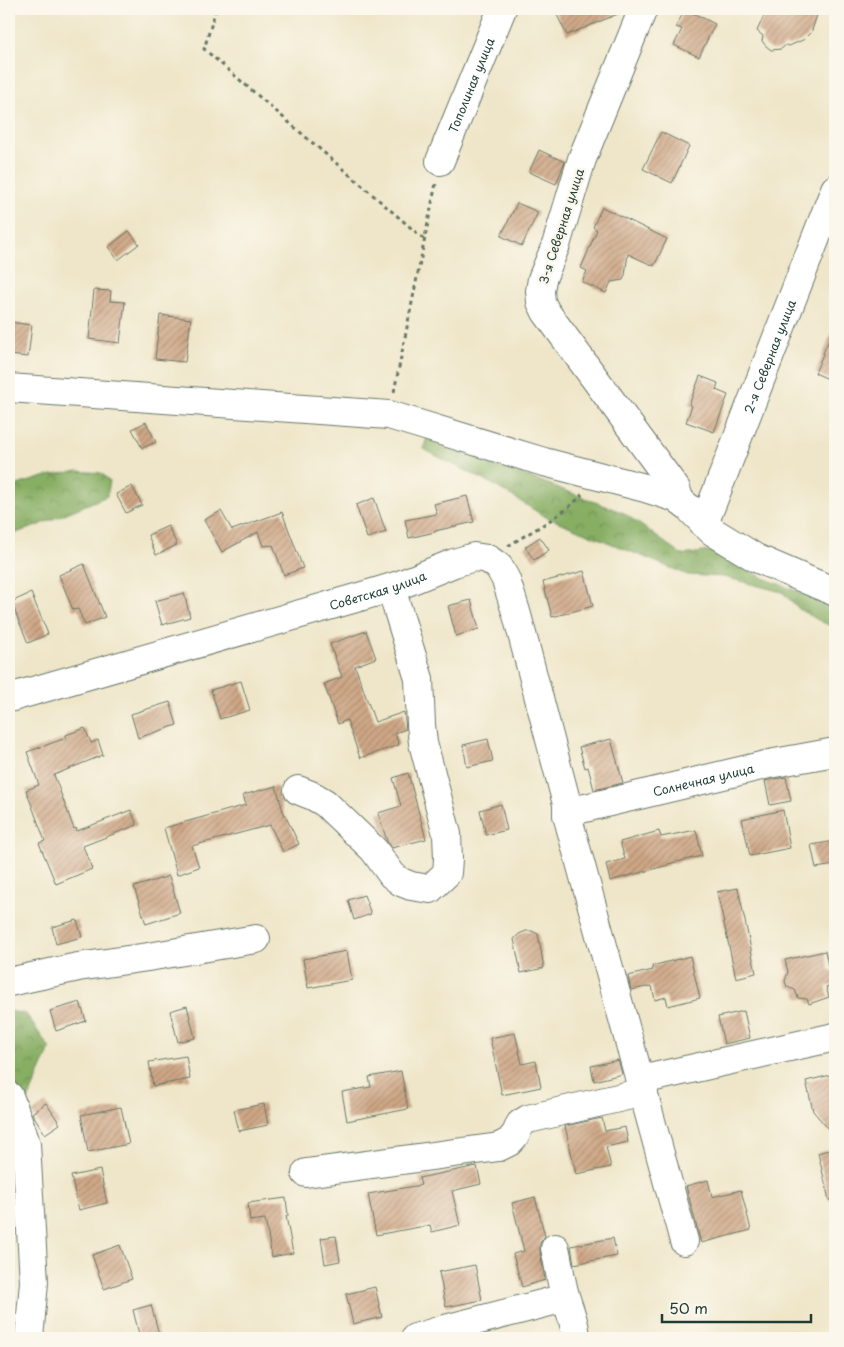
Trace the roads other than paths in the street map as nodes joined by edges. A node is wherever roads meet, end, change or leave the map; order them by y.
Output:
1 (502, 9) edge
2 (643, 9) edge
3 (440, 161) road end
4 (835, 189) edge
5 (9, 388) edge
6 (680, 501) junction
7 (704, 524) junction
8 (391, 588) junction
9 (835, 592) edge
10 (9, 698) edge
11 (835, 752) edge
12 (298, 790) dead end
13 (570, 806) junction
14 (256, 939) dead end
15 (9, 982) edge
16 (835, 1037) edge
17 (642, 1086) junction
18 (9, 1096) edge
19 (306, 1173) dead end
20 (684, 1241) dead end
21 (555, 1248) dead end
22 (565, 1298) junction
23 (29, 1338) edge
24 (415, 1338) edge
25 (576, 1338) edge

1 - 3 street, Тополиная улица
2 - 6 street, 3-я Северная улица
4 - 7 street, 2-я Северная улица
5 - 6 street
6 - 7 street
7 - 9 street
8 - 10 street, Советская улица
8 - 12 street
8 - 13 street, Советская улица
11 - 13 street, Солнечная улица
13 - 17 street
14 - 15 street
16 - 17 street
17 - 19 street
17 - 20 street
18 - 23 street
21 - 22 street
22 - 24 street
22 - 25 street

